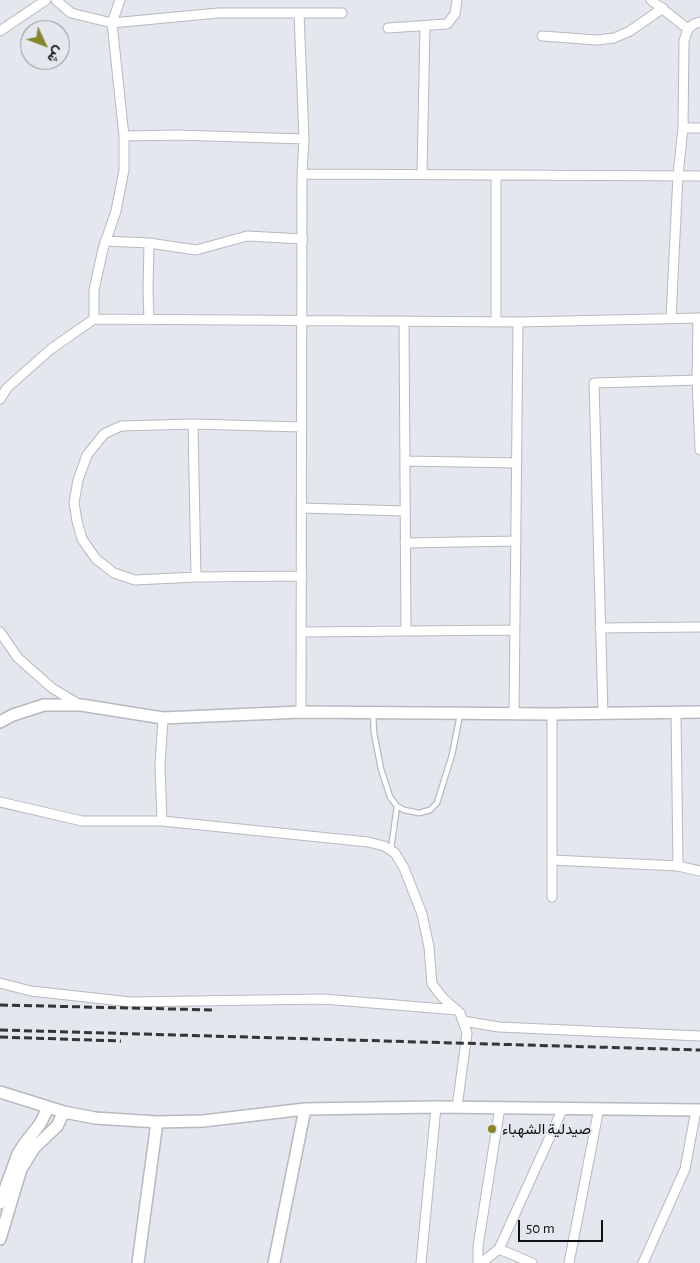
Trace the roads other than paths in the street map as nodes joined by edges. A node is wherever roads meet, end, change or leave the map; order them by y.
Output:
1 (46, 0) edge
2 (56, 0) edge
3 (120, 0) edge
4 (457, 0) edge
5 (651, 0) edge
6 (663, 8) junction
7 (299, 13) junction
8 (342, 13) dead end
9 (700, 22) edge
10 (112, 24) junction
11 (425, 26) junction
12 (388, 28) dead end
13 (688, 29) junction
14 (0, 31) edge
15 (542, 36) dead end
16 (682, 128) junction
17 (700, 128) edge
18 (124, 136) junction
19 (304, 139) junction
20 (302, 174) junction
21 (422, 174) junction
22 (496, 175) junction
23 (678, 175) junction
24 (700, 176) edge
25 (303, 239) junction
26 (106, 241) junction
27 (149, 243) junction
28 (671, 318) junction
29 (699, 318) edge
30 (94, 320) junction
31 (149, 320) junction
32 (303, 321) junction
33 (404, 321) junction
34 (496, 322) junction
35 (518, 322) junction
36 (699, 380) edge
37 (0, 399) edge
38 (193, 424) junction
39 (302, 427) junction
40 (700, 450) edge
41 (405, 461) junction
42 (517, 463) junction
43 (302, 508) junction
44 (405, 511) junction
45 (516, 541) junction
46 (405, 543) junction
47 (302, 576) junction
48 (196, 577) junction
49 (700, 627) edge
50 (600, 628) junction
51 (515, 630) junction
52 (406, 631) junction
53 (0, 632) edge
54 (301, 632) junction
55 (81, 705) junction
56 (301, 712) junction
57 (700, 712) edge
58 (373, 713) junction
59 (676, 713) junction
60 (460, 714) junction
61 (514, 714) junction
62 (552, 714) junction
63 (603, 714) junction
64 (162, 718) junction
65 (0, 722) edge
66 (0, 802) edge
67 (397, 806) junction
68 (162, 821) junction
69 (391, 851) junction
70 (552, 860) junction
71 (678, 866) junction
72 (700, 871) edge
73 (552, 897) dead end
74 (0, 983) edge
75 (457, 1010) junction
76 (463, 1021) junction
77 (700, 1036) edge
78 (0, 1092) edge
79 (436, 1107) junction
80 (457, 1107) junction
81 (500, 1107) junction
82 (48, 1108) junction
83 (564, 1108) junction
84 (599, 1108) junction
85 (305, 1109) junction
86 (698, 1110) edge
87 (64, 1112) junction
88 (157, 1122) junction
89 (0, 1203) edge
90 (0, 1239) edge
91 (499, 1249) junction
92 (138, 1263) edge
93 (274, 1263) edge
94 (421, 1263) edge
95 (479, 1263) edge
96 (532, 1263) edge
97 (569, 1263) edge
98 (643, 1263) edge

1 - 14 street
2 - 10 street
3 - 10 street
4 - 11 street
5 - 6 street
6 - 13 street
6 - 15 street
7 - 8 street
7 - 10 street
7 - 19 street
9 - 13 street
10 - 18 street
11 - 12 street
11 - 21 street
13 - 16 street
16 - 17 street
16 - 23 street
18 - 19 street
18 - 26 street
19 - 20 street
20 - 21 street
20 - 25 street
21 - 22 street
22 - 23 street
22 - 34 street
23 - 24 street
23 - 28 street
25 - 27 street
25 - 32 street
26 - 27 street
26 - 30 street
27 - 31 street
28 - 29 street
28 - 35 street
29 - 36 street
30 - 31 street
30 - 37 street
31 - 32 street
32 - 33 street
32 - 39 street
33 - 34 street
33 - 41 street
34 - 35 street
35 - 42 street
36 - 40 street
36 - 50 street
38 - 39 street
38 - 48 street
38 - 48 street
39 - 43 street
41 - 42 street
41 - 44 street
42 - 45 street
43 - 44 street
43 - 47 street
44 - 46 street
45 - 46 street
45 - 51 street
46 - 52 street
47 - 48 street
47 - 54 street
49 - 50 street
50 - 63 street
51 - 52 street
51 - 61 street
52 - 54 street
53 - 55 street
54 - 56 street
55 - 64 street
55 - 65 street
56 - 58 street
56 - 64 street
57 - 59 street
58 - 60 street
58 - 67 lane
59 - 63 street
59 - 71 street
60 - 61 street
60 - 67 lane
61 - 62 street
62 - 63 street
62 - 70 street
64 - 68 street
66 - 68 street
67 - 69 lane
68 - 69 street
69 - 75 street
70 - 71 street
70 - 73 street
71 - 72 street
74 - 75 street
75 - 76 street
76 - 77 street
76 - 80 street
78 - 82 street
79 - 80 street
79 - 85 street
79 - 94 street
80 - 81 street
81 - 83 street
81 - 95 street
82 - 87 street
82 - 89 street
83 - 84 street
83 - 91 street
84 - 86 street
84 - 97 street
85 - 88 street
85 - 93 street
86 - 98 street
87 - 88 street
87 - 90 street
88 - 92 street
91 - 95 street
91 - 96 street

